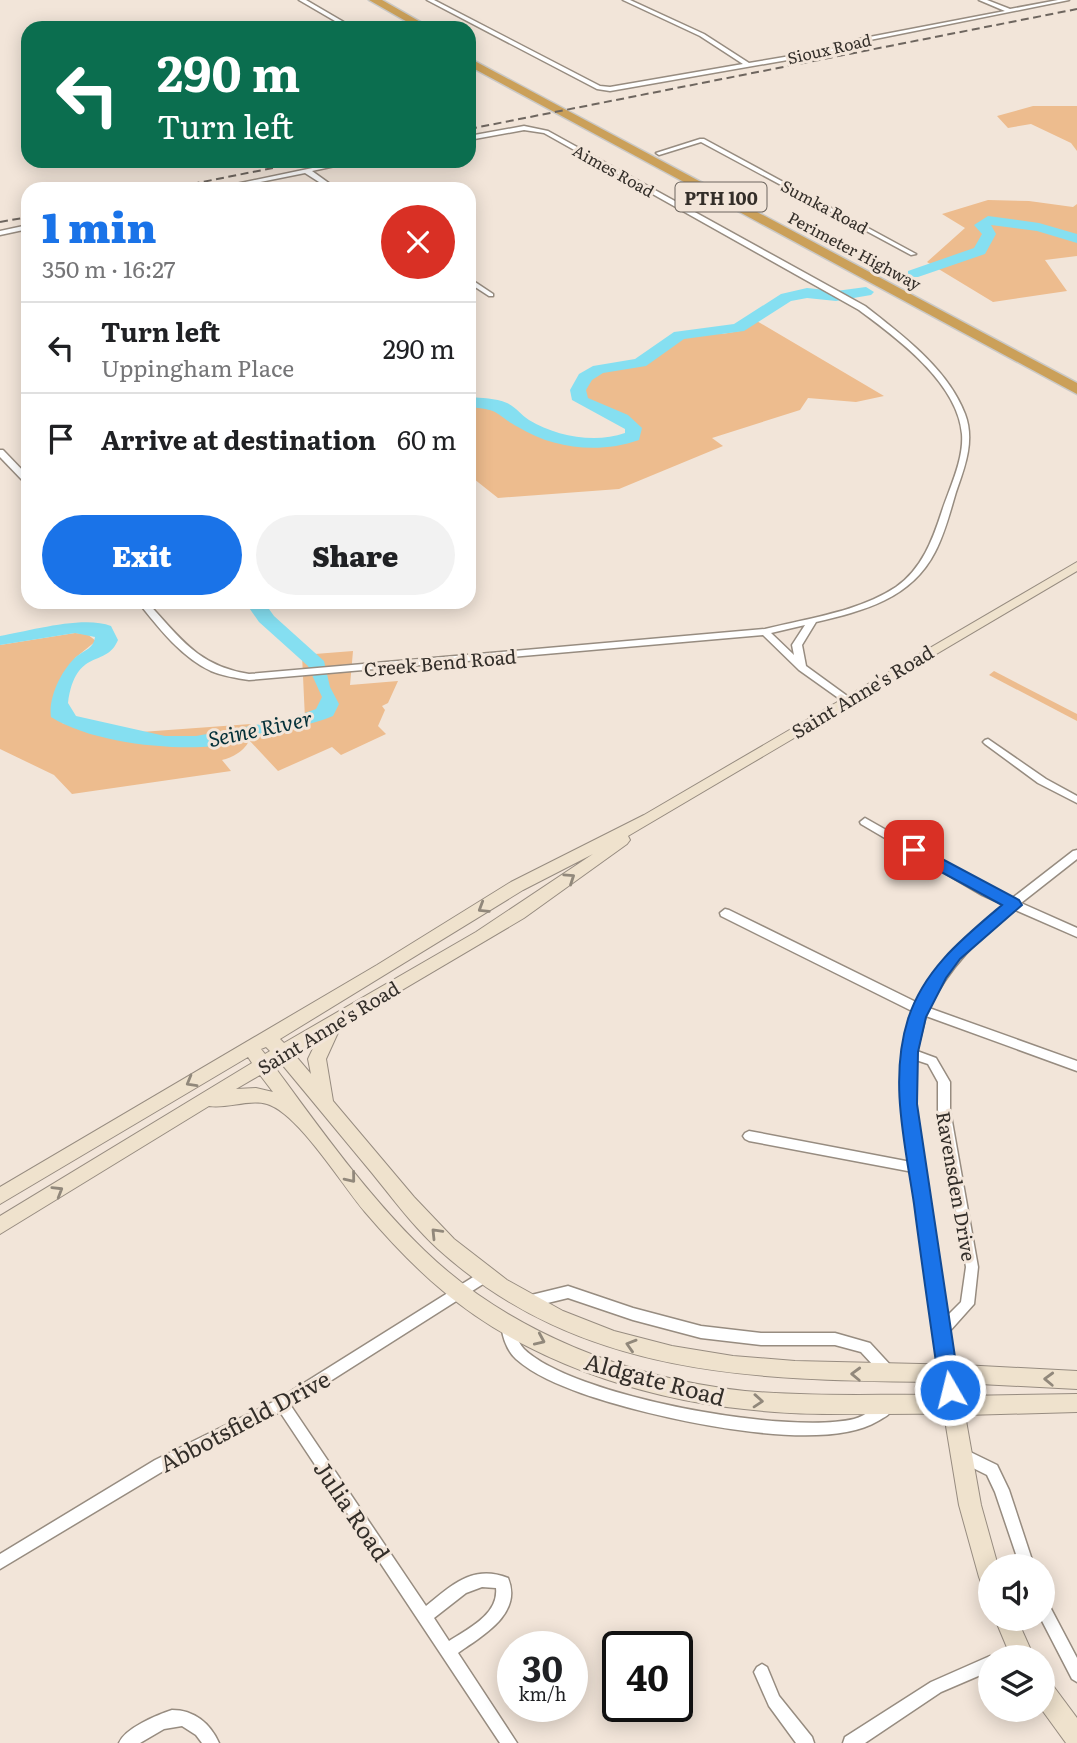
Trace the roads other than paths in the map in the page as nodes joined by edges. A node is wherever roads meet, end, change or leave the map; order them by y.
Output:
1 (302, 0) edge
2 (376, 0) edge
3 (430, 0) edge
4 (626, 0) edge
5 (982, 0) edge
6 (1066, 0) edge
7 (360, 1) edge
8 (1010, 11) junction
9 (339, 21) edge
10 (396, 21) edge
11 (413, 21) edge
12 (470, 21) edge
13 (476, 24) edge
14 (476, 55) edge
15 (476, 65) edge
16 (748, 65) junction
17 (476, 137) edge
18 (659, 153) junction
19 (318, 168) edge
20 (307, 170) junction
21 (249, 182) edge
22 (324, 182) edge
23 (21, 228) edge
24 (0, 233) edge
25 (913, 254) dead end
26 (476, 285) edge
27 (827, 289) joint
28 (491, 295) dead end
29 (1077, 377) edge
30 (1077, 390) edge
31 (0, 452) edge
32 (21, 474) edge
33 (1077, 566) edge
34 (149, 609) edge
35 (812, 621) junction
36 (765, 632) junction
37 (802, 668) junction
38 (847, 700) junction
39 (988, 742) dead end
40 (1077, 800) edge
41 (649, 819) junction
42 (865, 822) dead end
43 (1077, 854) edge
44 (1014, 905) junction
45 (725, 913) dead end
46 (1077, 933) edge
47 (920, 1010) junction
48 (334, 1022) junction
49 (268, 1037) junction
50 (250, 1047) junction
51 (909, 1052) junction
52 (282, 1053) junction
53 (263, 1065) junction
54 (1077, 1066) edge
55 (202, 1102) junction
56 (325, 1102) junction
57 (308, 1125) junction
58 (749, 1136) dead end
59 (918, 1168) junction
60 (0, 1196) edge
61 (0, 1226) edge
62 (486, 1275) junction
63 (461, 1293) junction
64 (526, 1302) junction
65 (942, 1330) junction
66 (948, 1374) junction
67 (891, 1375) junction
68 (1077, 1380) edge
69 (1077, 1403) edge
70 (282, 1404) junction
71 (951, 1405) junction
72 (962, 1455) junction
73 (983, 1554) edge
74 (1023, 1554) edge
75 (0, 1562) edge
76 (424, 1616) junction
77 (1055, 1631) edge
78 (447, 1651) junction
79 (978, 1669) edge
80 (762, 1672) dead end
81 (1077, 1674) edge
82 (1055, 1708) edge
83 (1077, 1738) edge
84 (127, 1743) edge
85 (211, 1743) edge
86 (509, 1743) edge
87 (806, 1743) edge
88 (851, 1743) edge

1 - 9 street
2 - 11 highway
3 - 12 street, Sioux Road
4 - 16 street
5 - 8 street
6 - 8 street, Sioux Road
7 - 10 highway
8 - 16 street, Sioux Road
13 - 16 street, Sioux Road
14 - 18 highway, Perimeter Highway / PTH 100
15 - 30 highway, Perimeter Highway / PTH 100
17 - 27 street, Aimes Road
18 - 25 street, Sumka Road
18 - 29 highway, Perimeter Highway / PTH 100
19 - 20 street
20 - 21 street
20 - 22 street
23 - 24 street
26 - 28 street
27 - 35 street, Creek Bend Road
31 - 32 street
33 - 38 main road, Saint Anne's Road
34 - 36 street, Creek Bend Road
35 - 36 street, Creek Bend Road
35 - 37 street
36 - 37 street
37 - 38 street
38 - 41 main road, Saint Anne's Road
39 - 40 street
48 -> 41 main road, Saint Anne's Road
41 -> 49 main road, Saint Anne's Road
42 - 44 street
43 - 44 street, Ravensden Drive
44 - 46 street
44 - 47 street, Ravensden Drive
45 - 47 street
47 - 51 street, Ravensden Drive
47 - 54 street
48 - 52 main road, Saint Anne's Road
48 - 56 main road
49 - 50 main road, Saint Anne's Road
49 - 52 main road, Aldgate Road
50 - 53 main road, Aldgate Road
50 -> 60 main road, Saint Anne's Road
51 - 59 street, Ravensden Drive
51 - 65 street, Ravensden Drive
52 - 53 main road, Saint Anne's Road
52 - 56 main road, Aldgate Road
53 - 55 main road, Saint Anne's Road
53 - 57 main road, Aldgate Road
55 - 57 main road
61 -> 55 main road, Saint Anne's Road
62 -> 56 main road, Aldgate Road
57 -> 63 main road, Aldgate Road
58 - 59 street
59 - 65 street, Ravensden Drive
62 - 63 street, Abbotsfield Drive
62 - 64 main road, Aldgate Road
63 - 70 street, Abbotsfield Drive
63 - 71 main road, Aldgate Road
67 -> 64 main road, Aldgate Road
64 - 67 street
65 - 66 street, Ravensden Drive
66 - 67 main road, Aldgate Road
68 -> 66 main road, Aldgate Road
66 - 71 main road
69 - 71 main road, Aldgate Road
70 - 75 street, Abbotsfield Drive
70 - 76 street, Julia Road
71 - 72 main road
72 - 73 main road
72 - 74 street
76 - 78 street, Julia Road
76 - 78 street
77 - 81 street
78 - 86 street, Julia Road
79 - 88 street
80 - 87 street
82 - 83 main road
84 - 85 street

